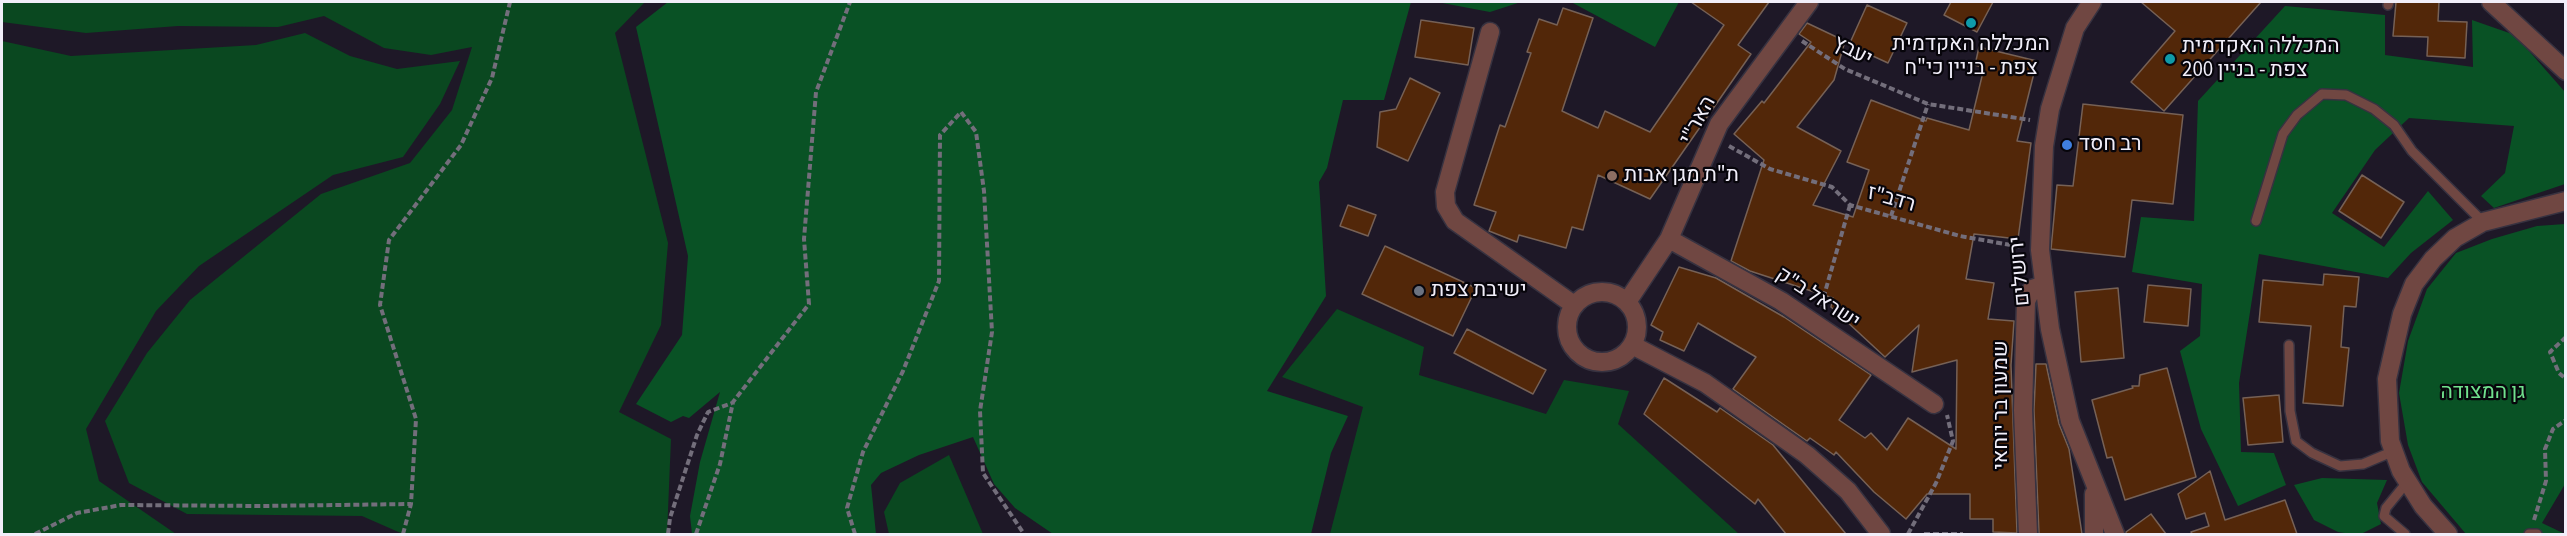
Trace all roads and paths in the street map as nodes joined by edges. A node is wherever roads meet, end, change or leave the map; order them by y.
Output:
1 (510, 2) edge
2 (850, 2) edge
3 (1809, 2) edge
4 (2092, 2) edge
5 (2491, 2) edge
6 (1786, 31) junction
7 (1490, 32) dead end
8 (2565, 71) edge
9 (1928, 104) junction
10 (2048, 123) junction
11 (1713, 137) junction
12 (2565, 201) edge
13 (1850, 205) junction
14 (1891, 216) junction
15 (2256, 221) dead end
16 (2483, 222) junction
17 (1669, 239) junction
18 (2040, 250) junction
19 (2044, 285) junction
20 (1627, 302) junction
21 (1574, 305) junction
22 (1816, 324) junction
23 (2565, 337) edge
24 (1632, 345) junction
25 (2289, 345) dead end
26 (2565, 378) edge
27 (733, 402) junction
28 (1934, 404) joint
29 (2565, 420) edge
30 (2394, 451) junction
31 (2093, 480) junction
32 (2408, 481) junction
33 (411, 504) junction
34 (35, 534) edge
35 (402, 534) edge
36 (668, 534) edge
37 (696, 534) edge
38 (855, 534) edge
39 (1024, 534) edge
40 (1881, 534) edge
41 (1908, 534) edge
42 (1924, 534) edge
43 (1963, 534) edge
44 (2028, 534) edge
45 (2094, 534) edge
46 (2115, 534) edge
47 (2405, 534) edge
48 (2448, 534) edge
49 (2533, 534) edge

1 - 33 path
2 - 27 path
3 - 6 street, האר"י
4 - 10 street, ירושלים
5 - 8 street
6 - 9 path, יעבץ
6 - 11 street, האר"י
7 - 21 street
9 - 10 path, יעבץ
9 - 14 path
10 - 18 street, ירושלים
11 - 13 path, רדב"ז
11 - 17 street, האר"י
12 - 16 street
13 - 14 path, רדב"ז
13 - 22 path
14 - 18 path, רדב"ז
15 - 16 lane
16 - 30 street
17 - 20 street, האר"י
17 - 22 street, ישראל ב"ק
18 - 19 street, ירושלים
19 - 31 street, ירושלים
19 - 44 street, שמעון בר יוחאי
20 - 21 street
20 - 24 street
21 - 24 street
22 - 28 street, ישראל ב"ק
23 - 26 path
24 - 40 street
25 - 30 lane
27 - 36 path
27 - 37 path
28 - 41 path
29 - 49 path
30 - 32 street
31 - 45 street
31 - 46 street, ירושלים
32 - 47 lane
32 - 48 street
33 - 34 path
33 - 35 path
38 - 39 path
42 - 43 path

